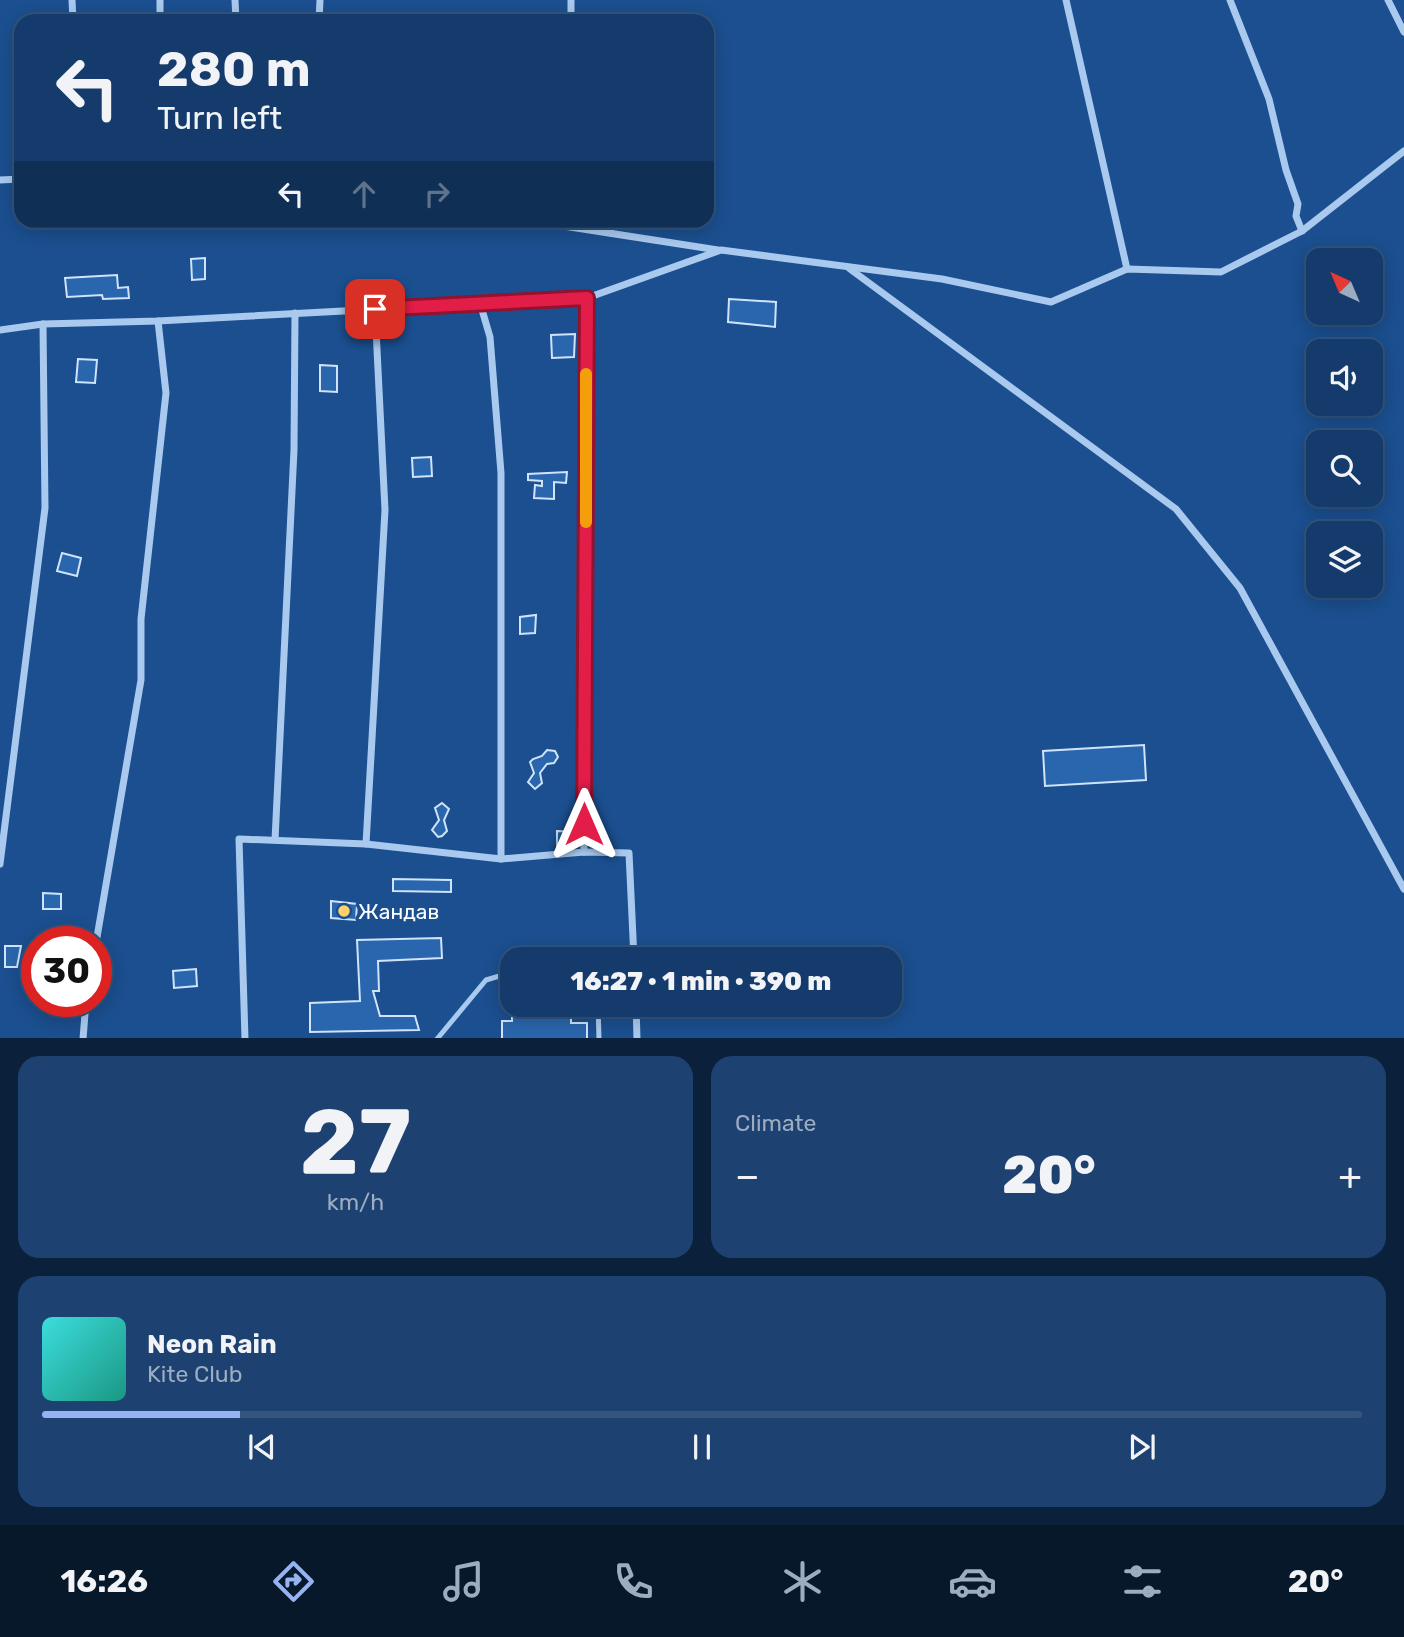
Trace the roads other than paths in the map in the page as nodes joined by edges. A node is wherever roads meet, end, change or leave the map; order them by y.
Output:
1 (1066, 0) edge
2 (1230, 0) edge
3 (1388, 0) edge
4 (1404, 33) edge
5 (1404, 151) edge
6 (574, 228) edge
7 (605, 228) edge
8 (1302, 231) junction
9 (611, 234) junction
10 (721, 250) junction
11 (846, 267) junction
12 (1127, 269) junction
13 (587, 298) junction
14 (480, 303) junction
15 (375, 309) junction
16 (295, 313) junction
17 (159, 321) junction
18 (43, 324) junction
19 (0, 330) edge
20 (275, 840) junction
21 (366, 844) junction
22 (584, 852) junction
23 (501, 859) junction
24 (0, 864) edge
25 (1404, 889) edge
26 (99, 926) edge
27 (633, 947) edge
28 (500, 976) edge
29 (85, 1017) edge
30 (598, 1017) edge
31 (637, 1017) edge
32 (83, 1038) edge
33 (245, 1038) edge
34 (437, 1038) edge
35 (598, 1038) edge
36 (638, 1038) edge

1 - 12 street
2 - 8 street
3 - 4 street
5 - 8 street
6 - 9 street
7 - 9 street
8 - 12 street
9 - 10 street
10 - 11 street
10 - 13 street
11 - 12 street
11 - 25 street
13 - 14 street
13 - 22 street
14 - 15 street
14 - 23 street
15 - 16 street
15 - 21 street
16 - 17 street
16 - 20 street
17 - 18 street
17 - 26 street
18 - 19 street
18 - 24 street
20 - 21 street
20 - 33 street
21 - 23 street
22 - 23 street
22 - 27 street
28 - 34 lane
29 - 32 street
30 - 35 lane
31 - 36 street

